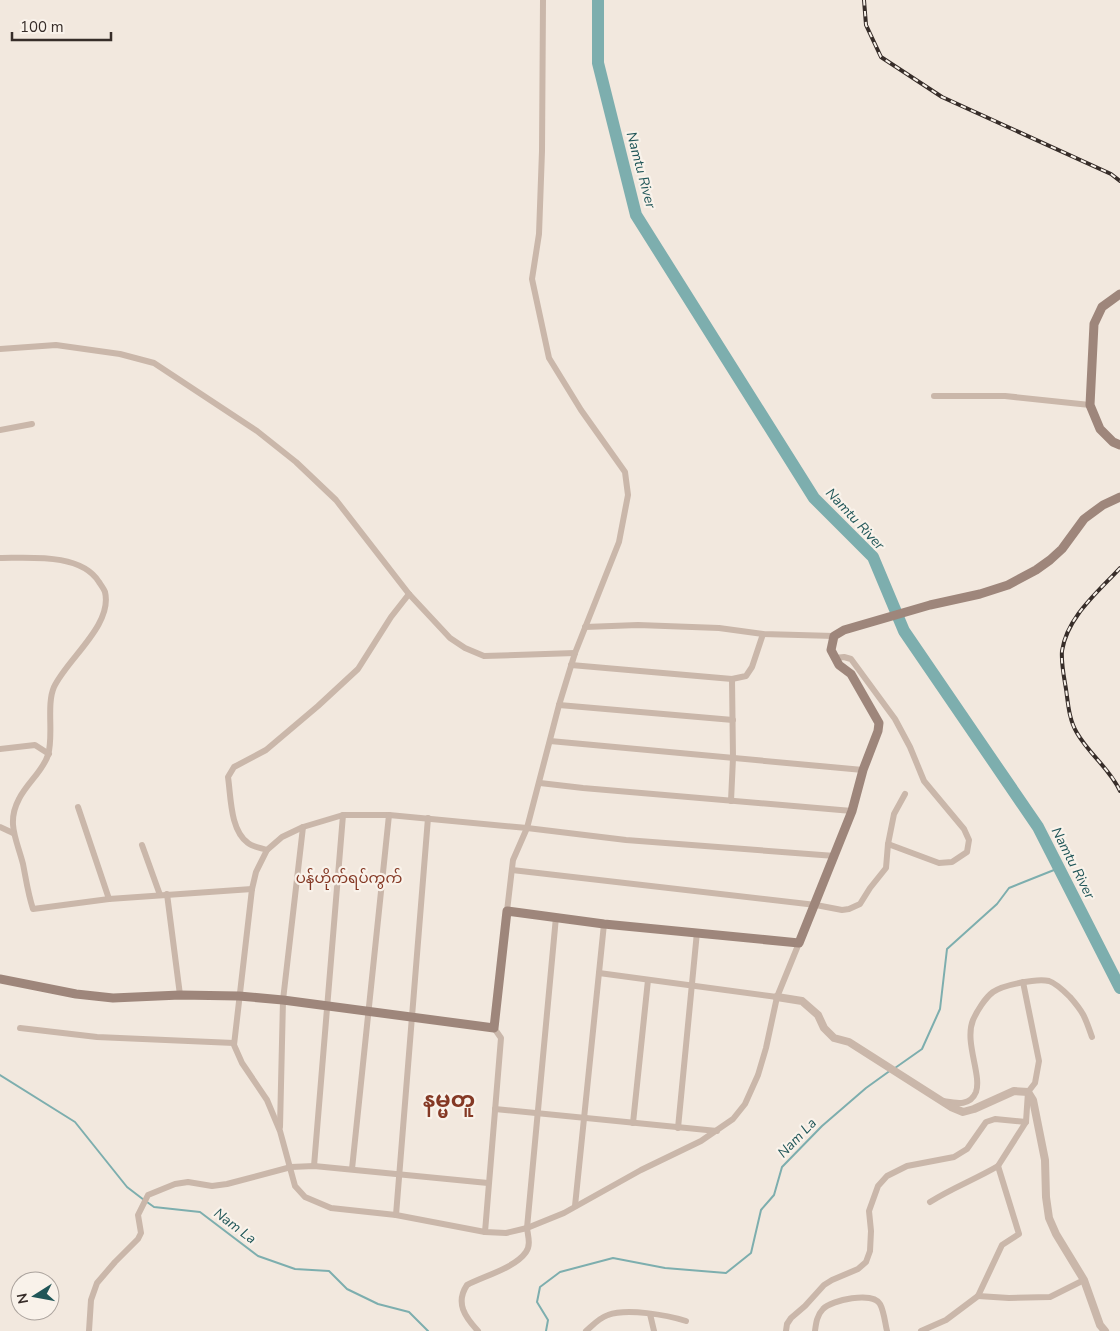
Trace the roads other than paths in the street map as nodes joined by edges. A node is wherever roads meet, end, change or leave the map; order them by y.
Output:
1 (543, 0) edge
2 (1120, 294) edge
3 (0, 349) edge
4 (934, 396) dead end
5 (1090, 405) junction
6 (32, 424) dead end
7 (0, 430) edge
8 (1120, 445) edge
9 (1120, 497) edge
10 (0, 558) edge
11 (409, 594) junction
12 (585, 627) junction
13 (763, 634) junction
14 (834, 636) junction
15 (575, 653) junction
16 (835, 658) junction
17 (571, 665) junction
18 (732, 679) junction
19 (559, 704) junction
20 (732, 720) junction
21 (550, 741) junction
22 (0, 749) edge
23 (49, 754) junction
24 (733, 758) junction
25 (863, 770) junction
26 (540, 783) junction
27 (905, 794) dead end
28 (731, 801) junction
29 (78, 807) dead end
30 (852, 811) junction
31 (389, 815) junction
32 (343, 816) junction
33 (428, 818) junction
34 (0, 827) edge
35 (303, 827) junction
36 (527, 828) junction
37 (13, 833) junction
38 (888, 844) junction
39 (142, 845) dead end
40 (267, 850) junction
41 (835, 856) junction
42 (512, 870) junction
43 (252, 889) junction
44 (167, 894) junction
45 (160, 895) junction
46 (109, 899) junction
47 (816, 905) junction
48 (506, 911) junction
49 (556, 917) junction
50 (604, 924) junction
51 (697, 932) junction
52 (799, 943) junction
53 (599, 973) junction
54 (0, 979) edge
55 (648, 980) junction
56 (1023, 982) junction
57 (692, 986) junction
58 (180, 995) junction
59 (239, 996) junction
60 (777, 997) junction
61 (283, 1000) junction
62 (327, 1006) junction
63 (368, 1011) junction
64 (411, 1016) junction
65 (20, 1028) dead end
66 (494, 1028) junction
67 (1092, 1037) dead end
68 (234, 1043) junction
69 (1028, 1092) junction
70 (940, 1100) junction
71 (495, 1109) junction
72 (538, 1114) junction
73 (584, 1118) junction
74 (1026, 1122) junction
75 (633, 1123) junction
76 (678, 1128) junction
77 (280, 1131) junction
78 (717, 1131) junction
79 (290, 1166) junction
80 (314, 1166) junction
81 (998, 1166) junction
82 (352, 1169) junction
83 (399, 1174) junction
84 (488, 1183) junction
85 (930, 1202) dead end
86 (575, 1206) junction
87 (396, 1215) junction
88 (527, 1228) junction
89 (485, 1232) junction
90 (1084, 1280) junction
91 (978, 1296) junction
92 (650, 1314) junction
93 (686, 1321) dead end
94 (89, 1331) edge
95 (478, 1331) edge
96 (586, 1331) edge
97 (654, 1331) edge
98 (786, 1331) edge
99 (815, 1331) edge
100 (887, 1331) edge
101 (921, 1331) edge
102 (1106, 1331) edge

1 - 12 street
2 - 5 main road
3 - 11 street
4 - 5 street
5 - 8 main road
6 - 7 street
9 - 14 main road
10 - 23 street
11 - 15 street
11 - 40 street
12 - 13 street
12 - 15 street
13 - 14 street
13 - 18 street
14 - 16 main road
15 - 17 street
16 - 25 main road
16 - 38 street
17 - 18 street
17 - 19 street
18 - 20 street
19 - 20 street
19 - 21 street
20 - 24 street
21 - 24 street
21 - 26 street
22 - 23 street
23 - 37 street
24 - 25 street
24 - 28 street
25 - 30 main road
26 - 28 street
26 - 36 street
27 - 38 street
28 - 30 street
29 - 46 street
30 - 41 main road
31 - 32 street
31 - 33 street
31 - 63 street
32 - 35 street
32 - 62 street
33 - 36 street
33 - 64 street
34 - 37 street
35 - 40 street
35 - 61 street
36 - 41 street
36 - 42 street
37 - 46 street
38 - 47 street
39 - 45 street
40 - 43 street
41 - 47 main road
42 - 47 street
42 - 48 street
43 - 44 street
43 - 59 street
44 - 45 street
44 - 58 street
45 - 46 street
47 - 52 main road
48 - 49 main road
48 - 66 main road
49 - 50 main road
49 - 72 street
50 - 51 main road
50 - 53 street
51 - 52 main road
51 - 57 street
52 - 60 street
53 - 55 street
53 - 73 street
54 - 58 main road
55 - 57 street
55 - 75 street
56 - 67 street
56 - 69 street
56 - 70 street
57 - 60 street
57 - 76 street
58 - 59 main road
59 - 61 main road
59 - 68 street
60 - 70 street
60 - 78 street
61 - 62 main road
61 - 77 street
62 - 63 main road
62 - 80 street
63 - 64 main road
63 - 82 street
64 - 66 main road
64 - 83 street
65 - 68 street
66 - 71 street
68 - 77 street
69 - 70 street
69 - 74 street
69 - 90 street
71 - 72 street
71 - 84 street
72 - 73 street
72 - 88 street
73 - 75 street
73 - 86 street
74 - 81 street
74 - 98 street
75 - 76 street
76 - 78 street
77 - 79 street
78 - 86 street
79 - 80 street
79 - 87 street
79 - 94 street
80 - 82 street
81 - 85 street
81 - 91 street
82 - 83 street
83 - 84 street
83 - 87 street
84 - 89 street
86 - 88 street
87 - 89 street
88 - 89 street
88 - 95 street
90 - 91 street
90 - 102 street
91 - 101 street
92 - 93 street
92 - 96 street
92 - 97 street
99 - 100 street

